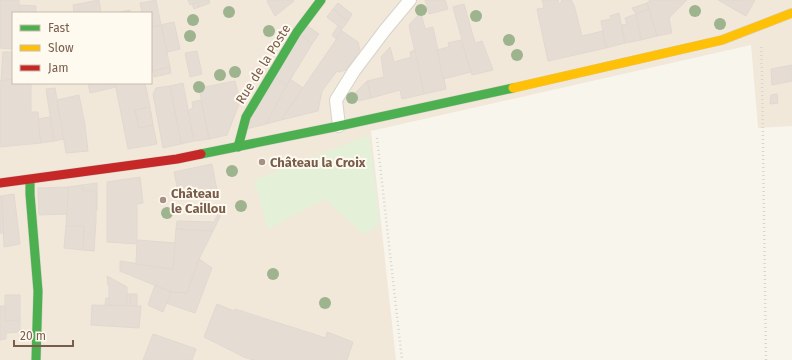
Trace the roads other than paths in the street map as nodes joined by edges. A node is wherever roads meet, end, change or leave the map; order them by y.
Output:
1 (321, 0) edge
2 (410, 0) edge
3 (792, 13) edge
4 (339, 126) junction
5 (238, 147) junction
6 (30, 180) junction
7 (0, 183) edge
8 (36, 360) edge

1 - 5 main road, Rue de la Poste
2 - 4 lane
3 - 4 main road
4 - 5 main road
5 - 6 main road
6 - 7 main road
6 - 8 main road

